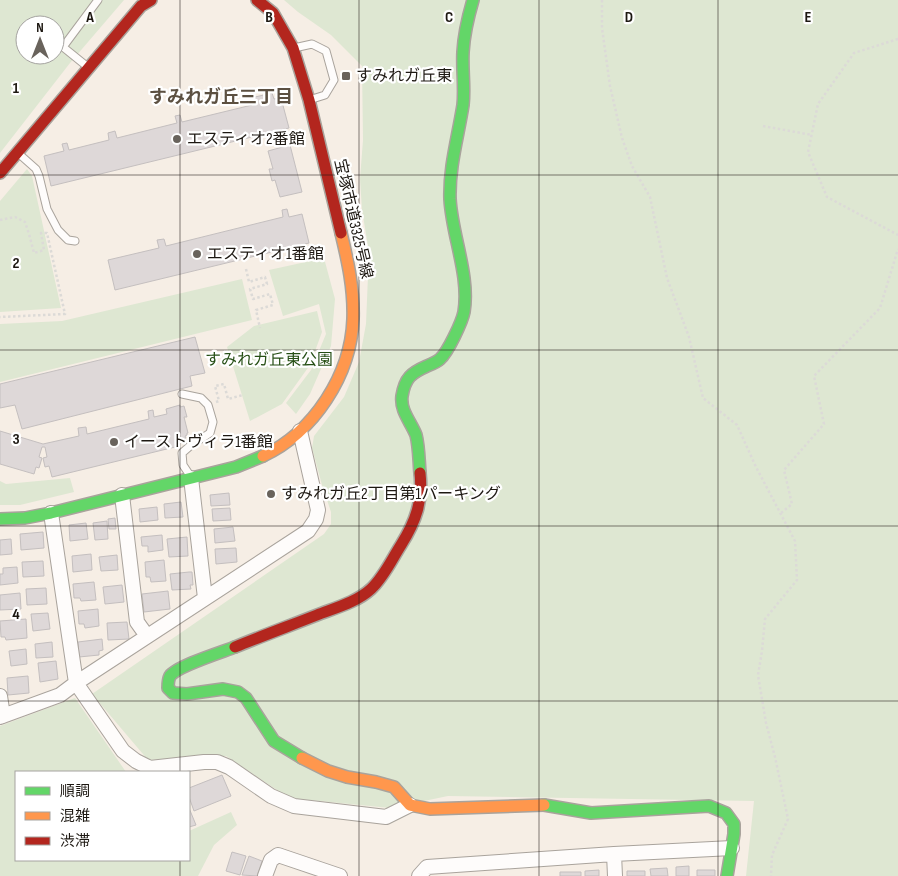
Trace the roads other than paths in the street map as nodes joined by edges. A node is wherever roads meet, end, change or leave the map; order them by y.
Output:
1 (98, 0) edge
2 (151, 0) edge
3 (257, 0) edge
4 (473, 0) edge
5 (293, 48) junction
6 (89, 68) junction
7 (308, 100) junction
8 (18, 153) junction
9 (0, 173) edge
10 (75, 241) dead end
11 (182, 394) dead end
12 (300, 431) junction
13 (191, 478) junction
14 (122, 495) junction
15 (51, 513) junction
16 (0, 519) edge
17 (205, 598) junction
18 (147, 636) junction
19 (76, 683) junction
20 (0, 696) edge
21 (1, 716) edge
22 (410, 804) junction
23 (732, 848) junction
24 (614, 854) junction
25 (265, 876) edge
26 (340, 876) edge
27 (419, 876) edge
28 (615, 876) edge
29 (727, 876) edge

1 - 6 lane
2 - 6 street
3 - 5 street, 宝塚市道3325号線
4 - 22 street
5 - 7 street, 宝塚市道3325号線
5 - 7 lane
6 - 8 street
7 - 12 street, 宝塚市道3325号線
8 - 9 street
8 - 10 lane
11 - 13 lane
12 - 13 street, 宝塚市道3325号線
12 - 17 street
13 - 14 street, 宝塚市道3325号線
13 - 17 street
14 - 15 street, 宝塚市道3325号線
14 - 18 street
15 - 16 street, 宝塚市道3325号線
15 - 19 street
17 - 18 street
18 - 19 street
19 - 21 street
19 - 22 street
20 - 21 street
22 - 23 street
23 - 24 street
23 - 29 street
24 - 27 street
24 - 28 street
25 - 26 street

